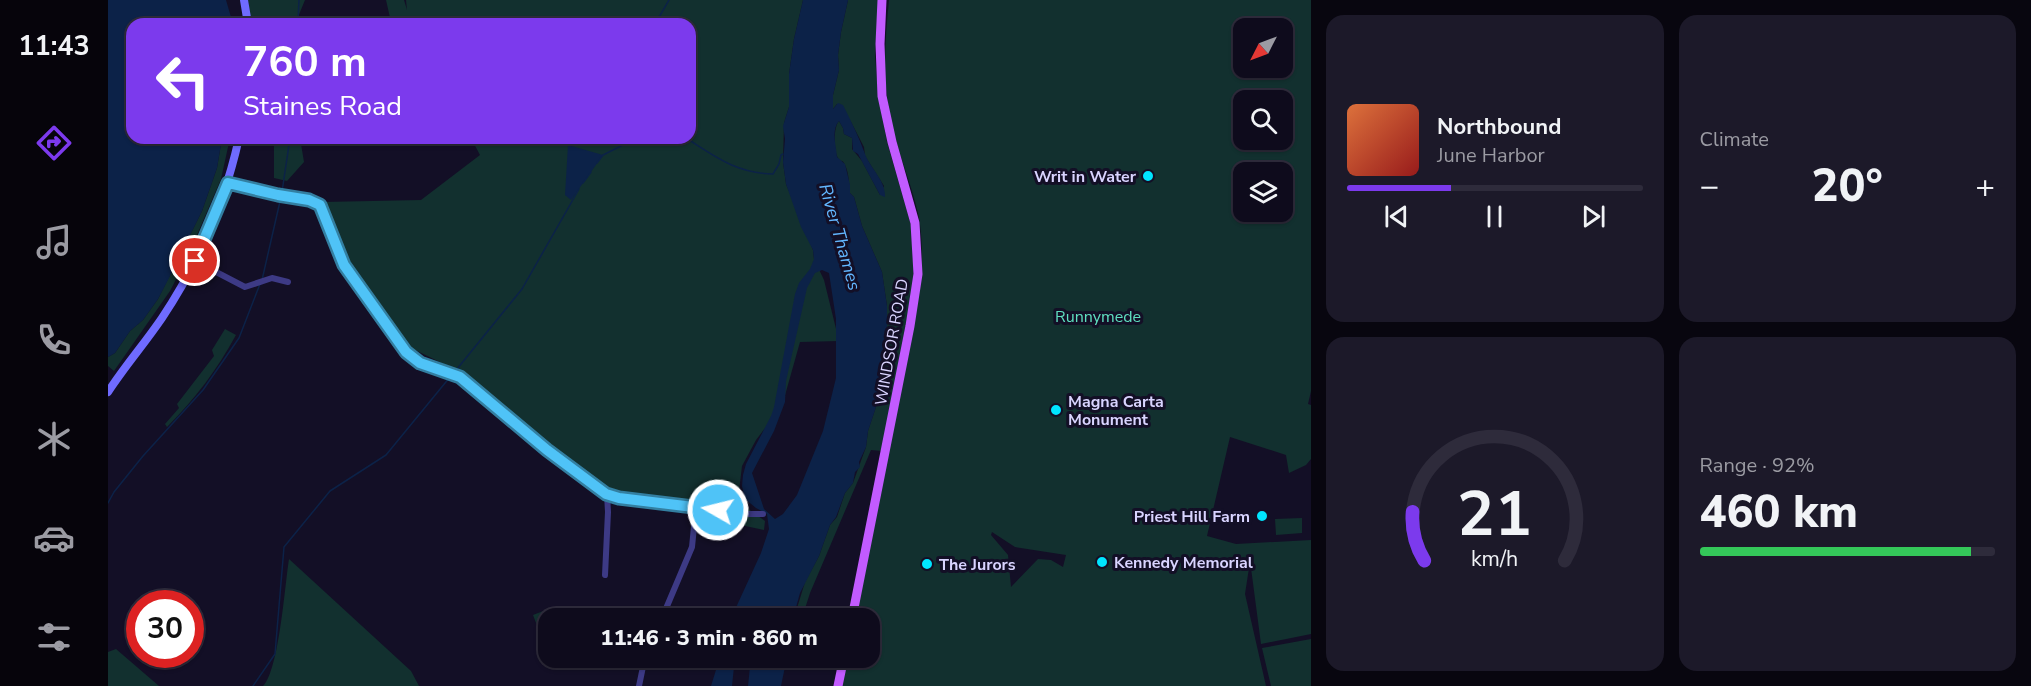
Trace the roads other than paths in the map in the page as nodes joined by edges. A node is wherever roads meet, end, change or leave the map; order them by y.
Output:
1 (244, 0) edge
2 (882, 0) edge
3 (247, 18) edge
4 (237, 144) edge
5 (228, 183) junction
6 (195, 261) junction
7 (288, 282) dead end
8 (108, 392) edge
9 (607, 494) junction
10 (696, 507) junction
11 (763, 514) dead end
12 (605, 575) dead end
13 (666, 608) edge
14 (854, 608) edge
15 (643, 668) edge
16 (842, 668) edge
17 (639, 686) edge
18 (838, 686) edge

1 - 3 main road
2 - 14 main road, WINDSOR ROAD
4 - 5 main road
5 - 6 main road
5 - 9 street
6 - 7 street
6 - 8 main road
9 - 10 street
9 - 12 street
10 - 11 street
10 - 13 street
15 - 17 street
16 - 18 main road

